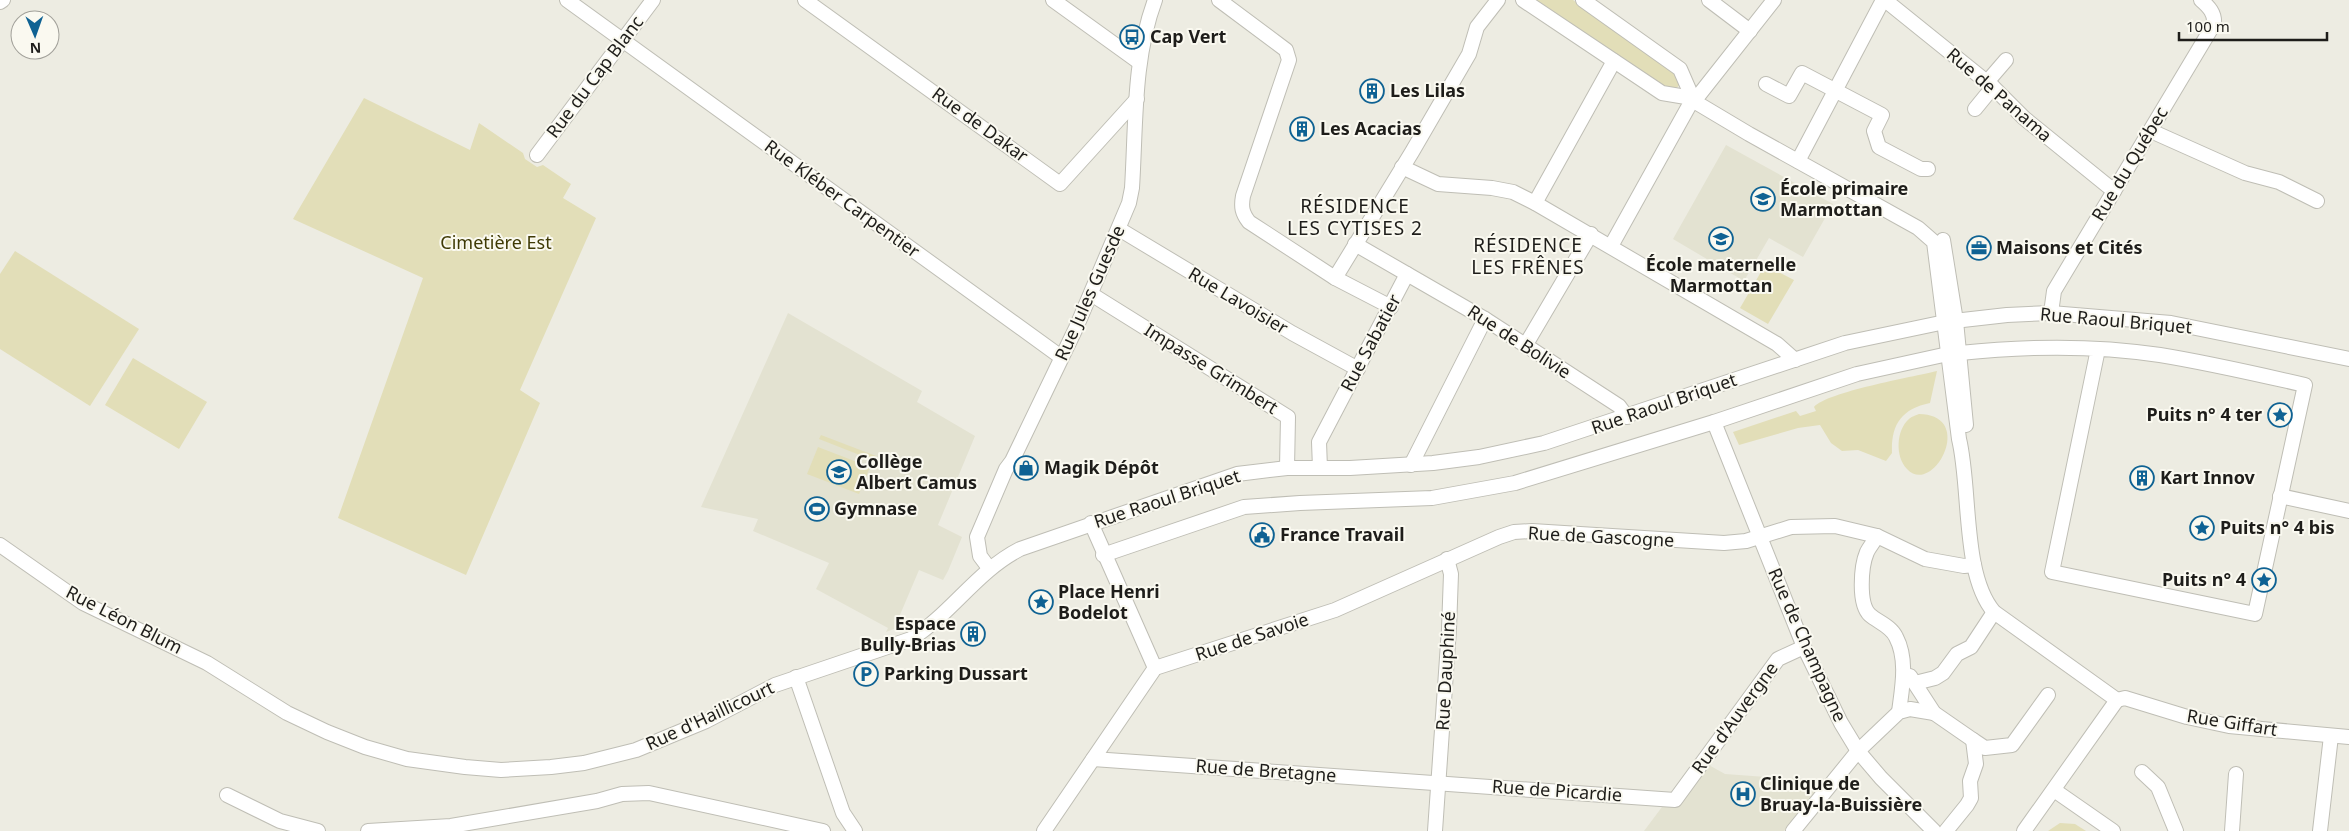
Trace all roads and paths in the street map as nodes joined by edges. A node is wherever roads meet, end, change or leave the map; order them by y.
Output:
1 (567, 0) edge
2 (653, 0) edge
3 (805, 0) edge
4 (1053, 0) edge
5 (1155, 0) edge
6 (1219, 0) edge
7 (1498, 0) edge
8 (1523, 0) edge
9 (1583, 0) edge
10 (1709, 0) edge
11 (1774, 0) edge
12 (1884, 0) edge
13 (2201, 0) edge
14 (1750, 31) junction
15 (623, 41) junction
16 (2006, 60) dead end
17 (1614, 61) junction
18 (1139, 62) junction
19 (1766, 84) dead end
20 (1990, 84) junction
21 (1835, 90) junction
22 (1692, 98) junction
23 (1137, 99) junction
24 (1975, 109) dead end
25 (2154, 125) junction
26 (537, 155) dead end
27 (1798, 162) junction
28 (1402, 167) junction
29 (1928, 168) dead end
30 (2114, 191) junction
31 (2317, 201) dead end
32 (1535, 203) junction
33 (1120, 229) junction
34 (1591, 234) junction
35 (1355, 244) junction
36 (1611, 246) junction
37 (1407, 274) junction
38 (1335, 278) junction
39 (1091, 294) junction
40 (1391, 308) junction
41 (2051, 313) junction
42 (1485, 319) junction
43 (1950, 322) junction
44 (1525, 346) junction
45 (2098, 349) junction
46 (1954, 354) junction
47 (1062, 357) junction
48 (2349, 359) edge
49 (1795, 360) junction
50 (1358, 369) junction
51 (1627, 417) junction
52 (1716, 428) junction
53 (1411, 465) junction
54 (1287, 468) junction
55 (1320, 468) junction
56 (2280, 496) junction
57 (2349, 511) edge
58 (1091, 523) junction
59 (1758, 536) junction
60 (1877, 536) junction
61 (0, 545) edge
62 (1103, 555) junction
63 (1447, 559) junction
64 (1974, 565) junction
65 (989, 568) junction
66 (1994, 612) junction
67 (1804, 647) junction
68 (1904, 667) junction
69 (1155, 668) junction
70 (796, 677) junction
71 (1915, 683) junction
72 (250, 690) joint
73 (2048, 696) dead end
74 (2117, 700) junction
75 (1899, 712) junction
76 (1934, 713) junction
77 (2331, 736) junction
78 (2349, 737) edge
79 (1973, 740) junction
80 (1858, 751) junction
81 (1093, 758) junction
82 (2142, 772) dead end
83 (2236, 774) dead end
84 (1439, 783) junction
85 (2054, 790) junction
86 (227, 796) dead end
87 (1675, 800) joint
88 (318, 831) edge
89 (368, 831) edge
90 (823, 831) edge
91 (854, 831) edge
92 (1044, 831) edge
93 (1435, 831) edge
94 (1793, 831) edge
95 (1934, 831) edge
96 (1946, 831) edge
97 (2024, 831) edge
98 (2113, 831) edge
99 (2176, 831) edge
100 (2232, 831) edge
101 (2320, 831) edge

1 - 15 street, Rue Kléber Carpentier
2 - 15 street, Rue du Cap Blanc
3 - 23 street, Rue de Dakar
4 - 18 street
5 - 18 street, Rue Jules Guesde
6 - 38 street
7 - 28 street
8 - 17 street
9 - 22 street
10 - 14 street
11 - 14 street
12 - 20 street, Rue de Panama
12 - 21 street
13 - 25 street, Rue du Québec
14 - 22 street
15 - 26 street, Rue du Cap Blanc
15 - 47 street, Rue Kléber Carpentier
16 - 20 street
17 - 22 street
17 - 32 street
18 - 23 street, Rue Jules Guesde
19 - 21 street
20 - 24 street
20 - 30 street, Rue de Panama
21 - 27 street
21 - 29 street
22 - 27 street
22 - 36 street
23 - 33 street, Rue Jules Guesde
25 - 30 street, Rue du Québec
25 - 31 street
27 - 43 street
28 - 32 street
28 - 35 street
30 - 41 street, Rue du Québec
32 - 34 street
33 - 39 street, Rue Jules Guesde
33 - 50 street, Rue Lavoisier
34 - 36 street
34 - 44 street
35 - 37 street, Rue Sabatier
35 - 38 street
36 - 49 street
37 - 40 street, Rue Sabatier
37 - 42 street, Rue de Bolivie
38 - 40 street
39 - 47 street, Rue Jules Guesde
39 - 54 street, Impasse Grimbert
40 - 50 street, Rue Sabatier
41 - 43 street, Rue Raoul Briquet
41 - 48 street, Rue Raoul Briquet
42 - 44 street, Rue de Bolivie
42 - 53 street
43 - 46 street
43 - 49 street, Rue Raoul Briquet
44 - 51 street, Rue de Bolivie
45 - 46 street
45 - 56 street
45 - 56 street
46 - 52 street
46 - 64 street
47 - 65 street, Rue Jules Guesde
49 - 51 street, Rue Raoul Briquet
50 - 55 street, Rue Sabatier
51 - 53 street, Rue Raoul Briquet
52 - 59 street, Rue de Champagne
52 - 62 street
53 - 55 street, Rue Raoul Briquet
54 - 55 street, Rue Raoul Briquet
54 - 58 street, Rue Raoul Briquet
56 - 57 street
58 - 62 street
58 - 65 street, Rue Raoul Briquet
59 - 60 street, Rue de Gascogne
59 - 63 street, Rue de Gascogne
59 - 67 street, Rue de Champagne
60 - 64 street, Rue de Gascogne
60 - 68 street
61 - 72 street, Rue Léon Blum
62 - 69 street
63 - 69 street, Rue de Savoie
63 - 84 street, Rue Dauphiné
64 - 66 street
65 - 70 street, Rue Raoul Briquet
66 - 71 street
66 - 74 street
67 - 80 street, Rue de Champagne
67 - 87 street, Rue d'Auvergne
68 - 71 street
68 - 75 street
69 - 81 street
70 - 72 street, Rue d'Haillicourt
70 - 91 street
71 - 76 street
73 - 79 street
74 - 77 street, Rue Giffart
74 - 85 street
75 - 76 street
75 - 80 street
76 - 79 street
77 - 78 street, Rue Giffart
77 - 101 street
79 - 96 street
80 - 94 street
80 - 95 street, Rue de Champagne
81 - 84 street, Rue de Bretagne
81 - 92 street
82 - 99 street
83 - 100 street
84 - 87 street, Rue de Picardie
84 - 93 street, Rue Dauphiné
85 - 97 street
85 - 98 street
86 - 88 street
89 - 90 street

